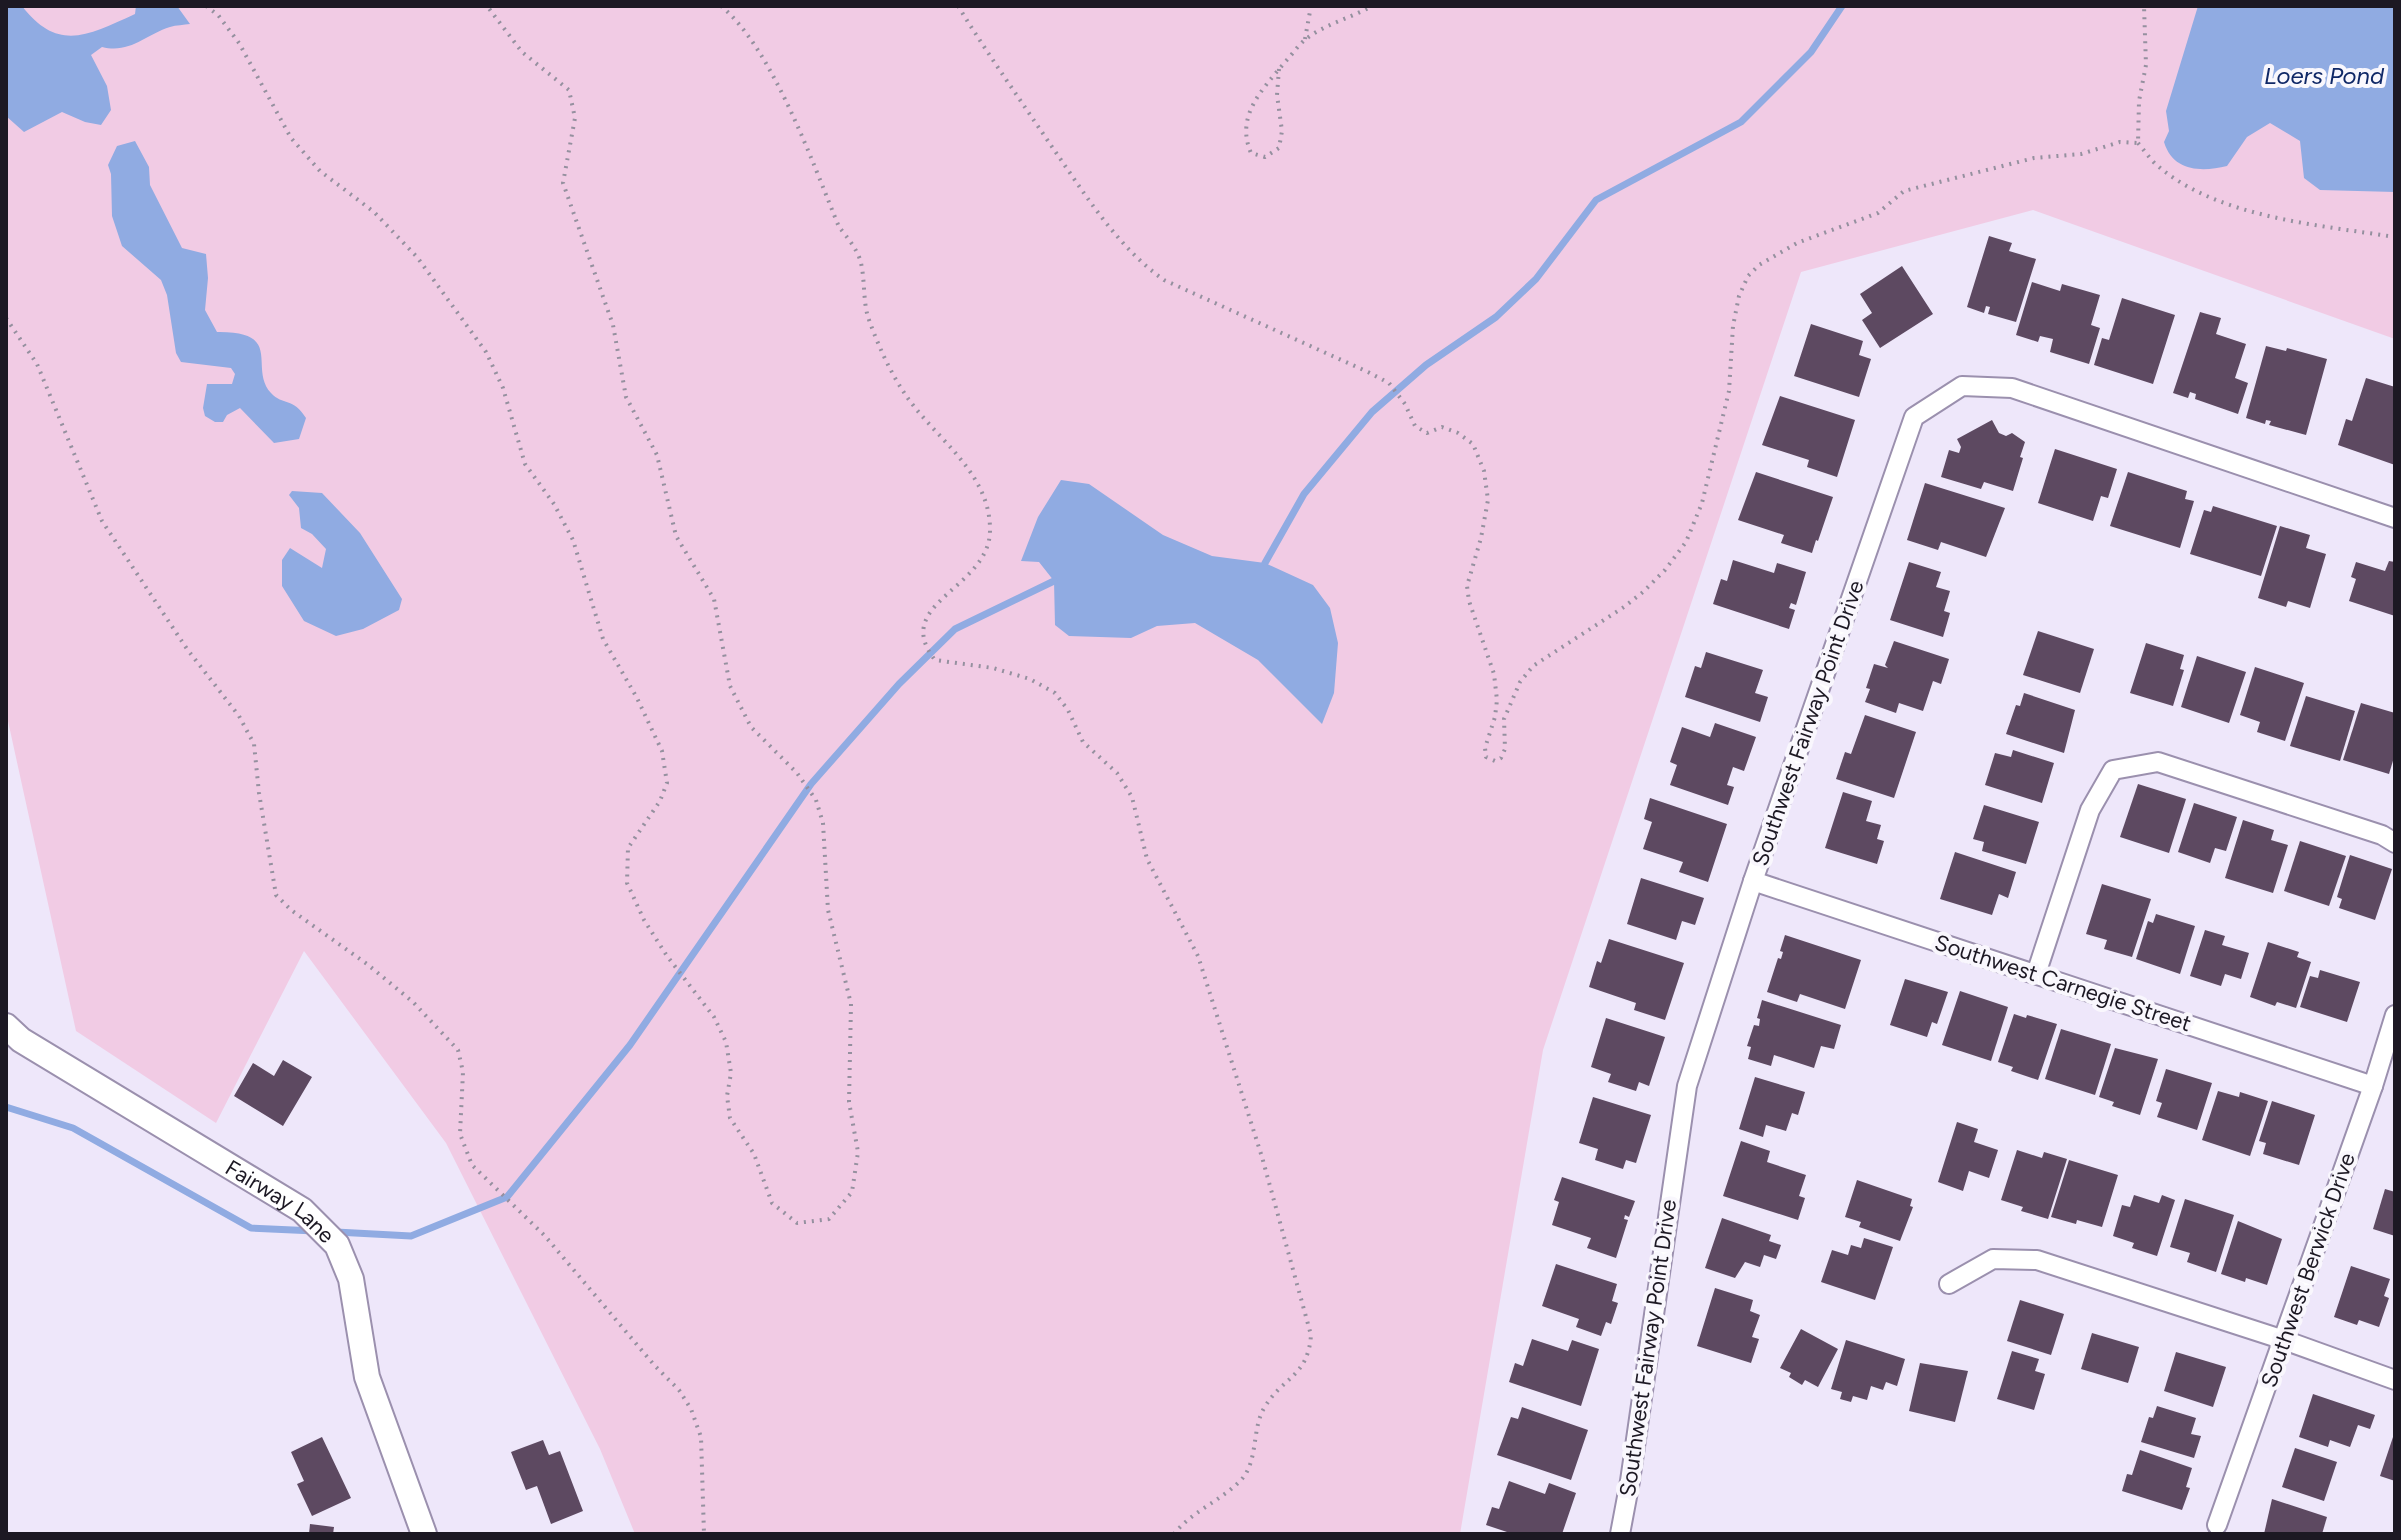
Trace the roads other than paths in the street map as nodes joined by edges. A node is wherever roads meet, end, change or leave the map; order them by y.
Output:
1 (2395, 518) edge
2 (2395, 843) edge
3 (1753, 881) junction
4 (2036, 974) junction
5 (2395, 1015) edge
6 (6, 1026) edge
7 (2373, 1086) junction
8 (1949, 1284) dead end
9 (2284, 1340) junction
10 (2395, 1380) edge
11 (2217, 1525) dead end
12 (424, 1534) edge
13 (1620, 1534) edge

1 - 3 street, Southwest Fairway Point Drive
2 - 4 street
3 - 4 street, Southwest Carnegie Street
3 - 13 street, Southwest Fairway Point Drive
4 - 7 street, Southwest Carnegie Street
5 - 7 street, Southwest Berwick Drive
6 - 12 street, Fairway Lane
7 - 9 street, Southwest Berwick Drive
8 - 9 street
9 - 10 street
9 - 11 street, Southwest Berwick Drive

